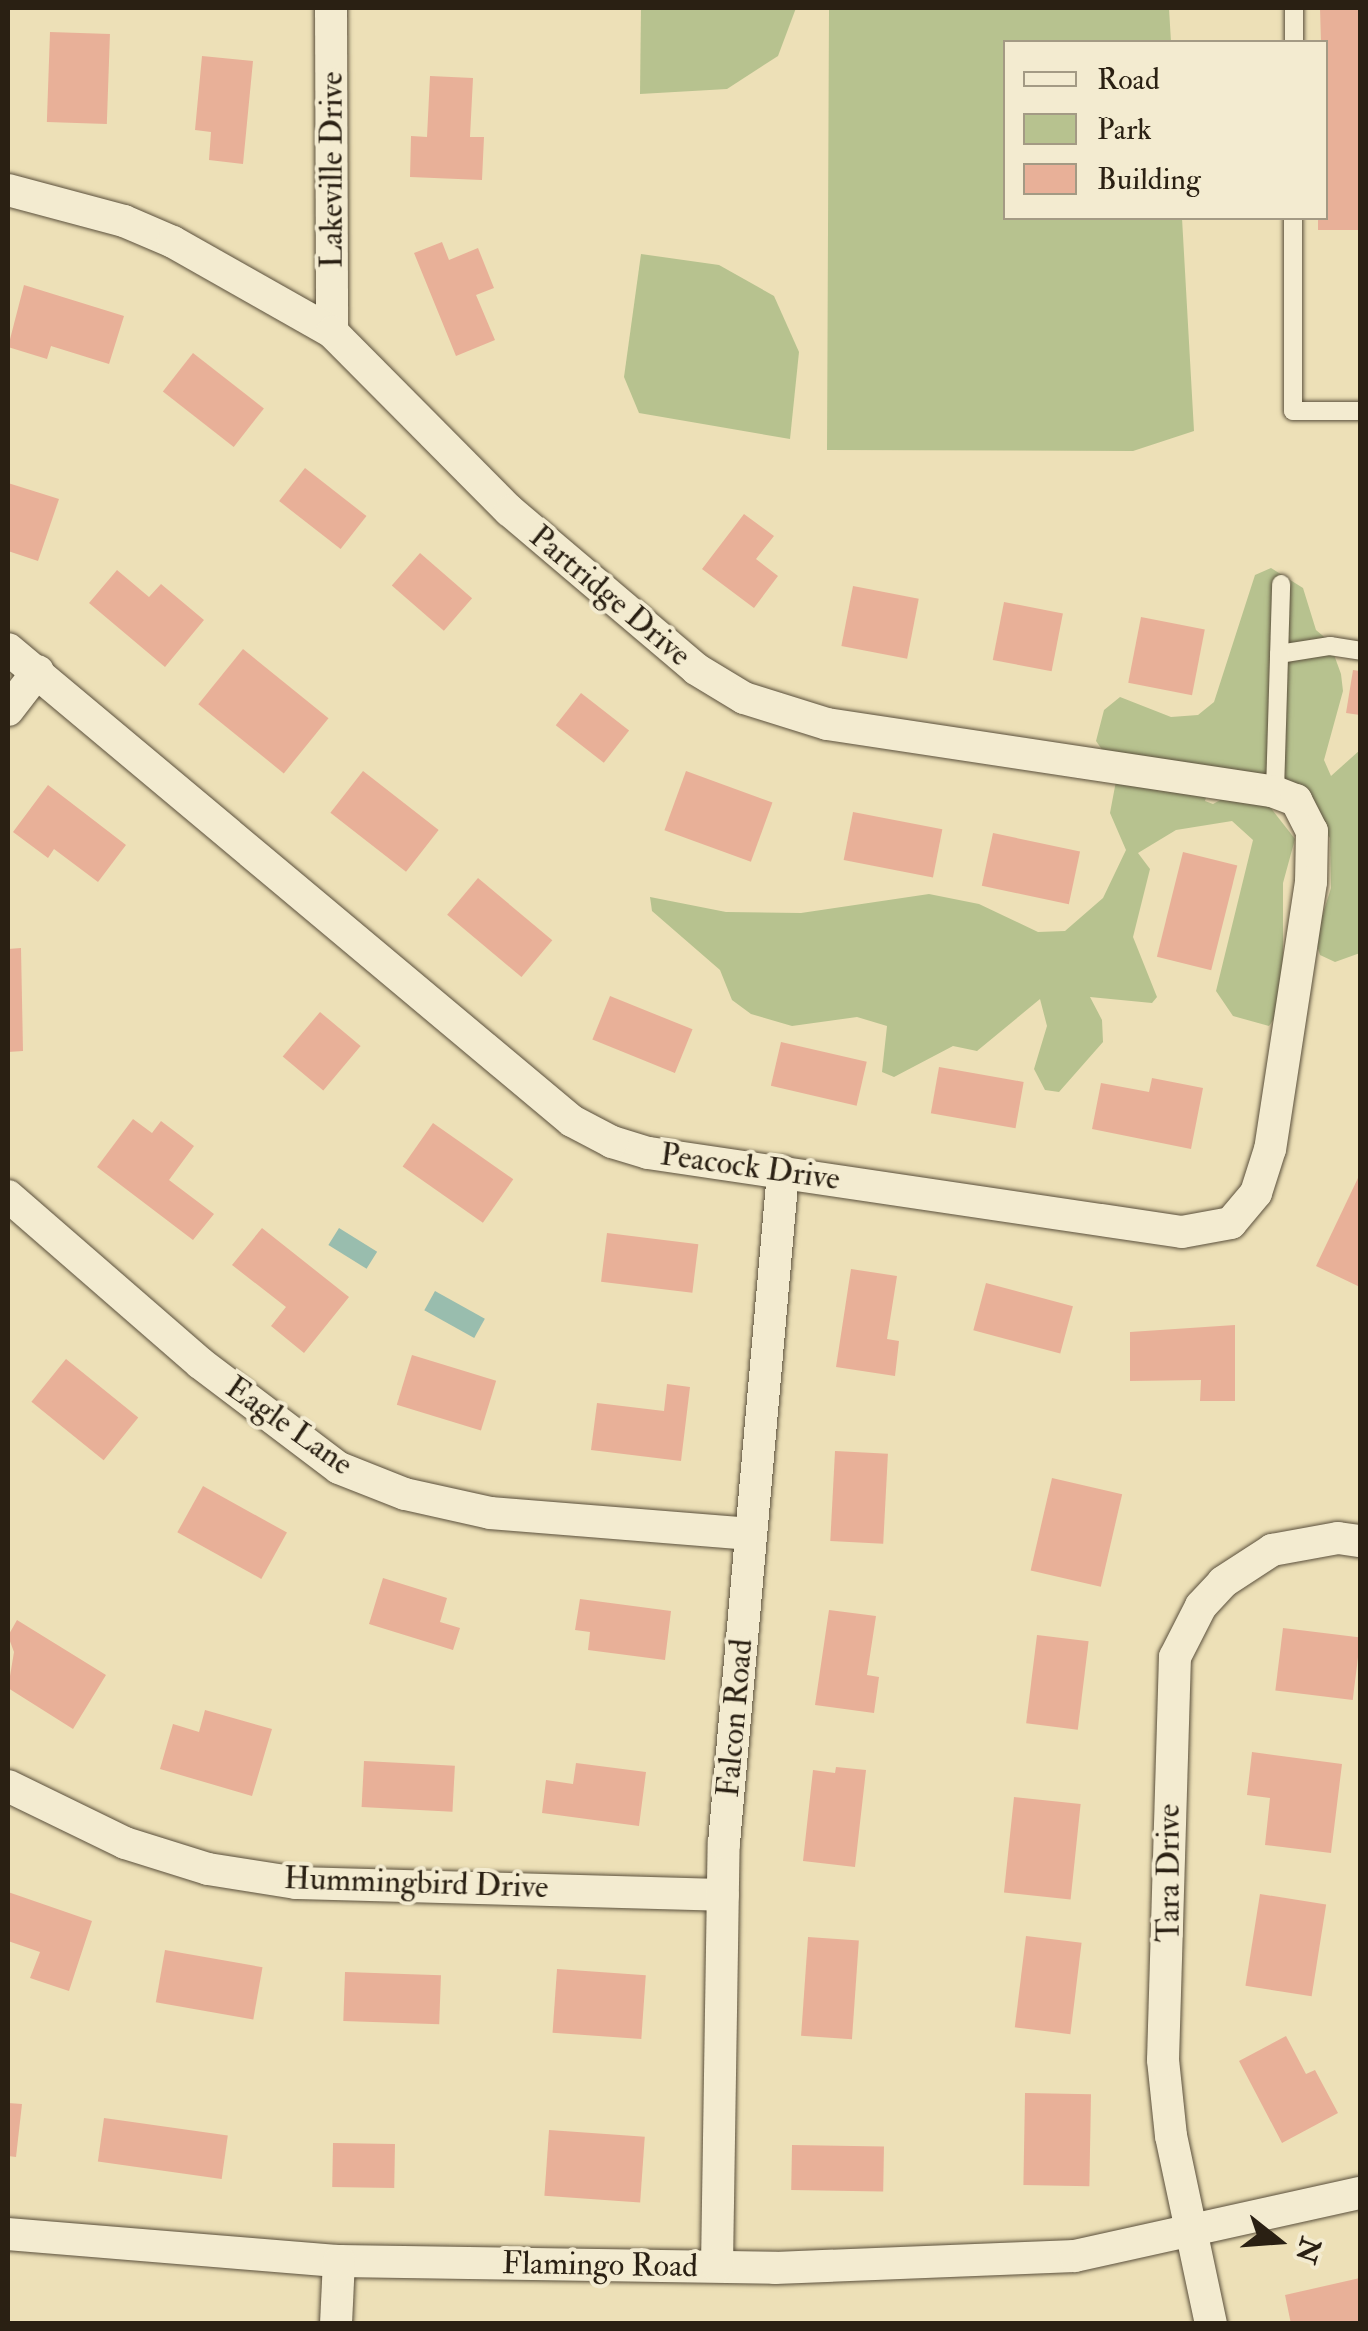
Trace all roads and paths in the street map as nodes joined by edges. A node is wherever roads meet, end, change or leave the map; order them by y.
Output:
1 (332, 8) edge
2 (1294, 8) edge
3 (1294, 40) edge
4 (8, 190) edge
5 (1294, 220) edge
6 (332, 332) junction
7 (1360, 411) edge
8 (1281, 584) dead end
9 (8, 650) edge
10 (1360, 650) edge
11 (1278, 654) junction
12 (38, 671) junction
13 (8, 710) edge
14 (1288, 799) junction
15 (782, 1172) junction
16 (8, 1196) edge
17 (751, 1534) junction
18 (1360, 1540) edge
19 (8, 1786) edge
20 (723, 1895) junction
21 (1360, 2193) edge
22 (8, 2234) edge
23 (1190, 2235) junction
24 (340, 2261) junction
25 (717, 2266) junction
26 (336, 2324) edge
27 (1211, 2324) edge

1 - 6 street, Lakeville Drive
2 - 3 lane
4 - 6 street, Partridge Drive
5 - 7 lane
6 - 14 street, Partridge Drive
8 - 11 lane
9 - 12 street, Peacock Drive
10 - 11 lane
11 - 14 lane
12 - 13 street
12 - 15 street, Peacock Drive
14 - 15 street, Peacock Drive
15 - 17 street, Falcon Road
16 - 17 street, Eagle Lane
17 - 20 street, Falcon Road
18 - 23 street, Tara Drive
19 - 20 street, Hummingbird Drive
20 - 25 street, Falcon Road
21 - 23 street, Flamingo Road
22 - 24 street, Flamingo Road
23 - 25 street, Flamingo Road
23 - 27 street, Tara Drive
24 - 25 street, Flamingo Road
24 - 26 street

